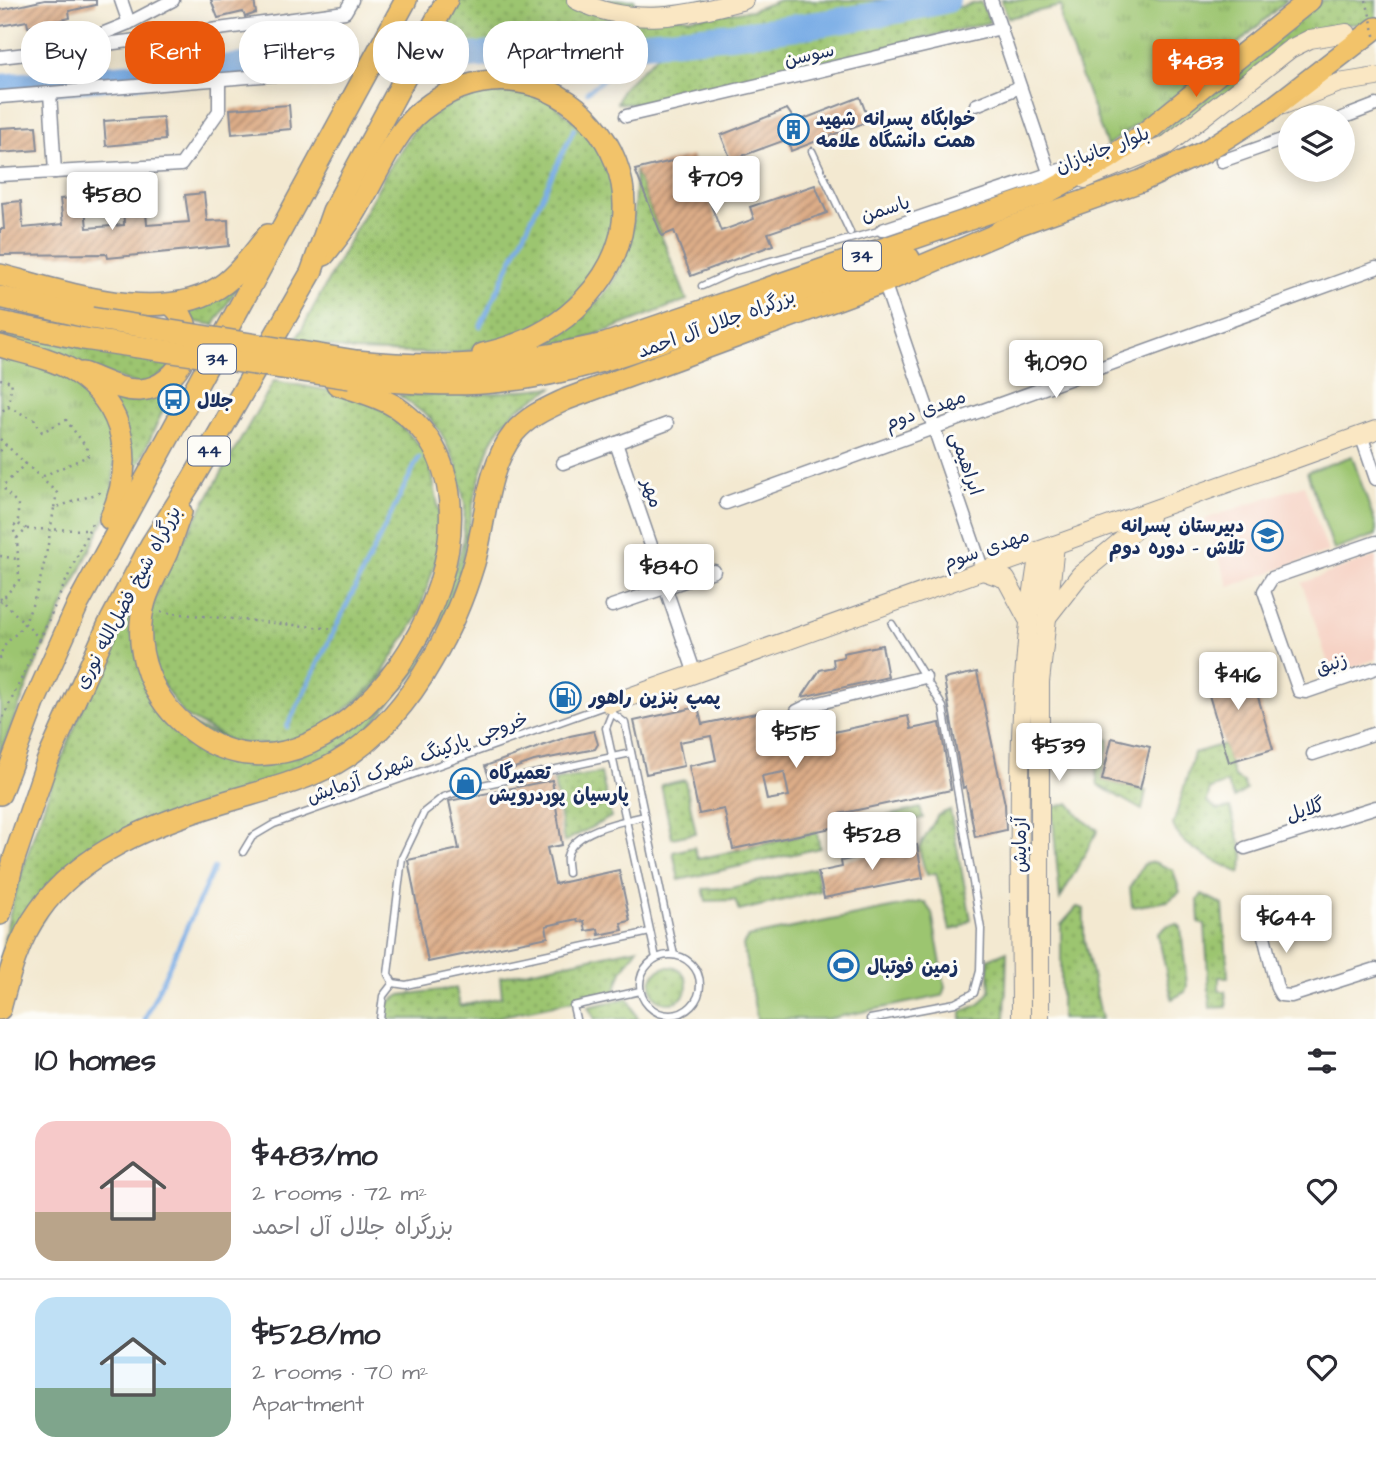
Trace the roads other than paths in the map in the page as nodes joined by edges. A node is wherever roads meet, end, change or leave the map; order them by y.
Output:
1 (121, 0) edge
2 (173, 0) edge
3 (352, 0) edge
4 (406, 0) edge
5 (447, 0) edge
6 (576, 0) edge
7 (744, 0) edge
8 (1297, 0) edge
9 (1310, 0) edge
10 (991, 1) edge
11 (128, 21) edge
12 (133, 21) edge
13 (1276, 24) junction
14 (1000, 28) junction
15 (1376, 28) edge
16 (1347, 33) dead end
17 (111, 43) edge
18 (21, 55) edge
19 (0, 57) edge
20 (1376, 77) edge
21 (159, 84) edge
22 (219, 84) edge
23 (1020, 87) junction
24 (50, 93) junction
25 (0, 97) edge
26 (976, 105) dead end
27 (1376, 105) edge
28 (1270, 110) junction
29 (1355, 113) edge
30 (626, 116) dead end
31 (1278, 141) edge
32 (812, 151) dead end
33 (1222, 161) dead end
34 (55, 172) junction
35 (0, 175) edge
36 (1052, 179) junction
37 (297, 201) junction
38 (1012, 228) junction
39 (883, 230) joint
40 (850, 232) dead end
41 (1376, 268) edge
42 (310, 273) junction
43 (0, 275) edge
44 (702, 286) dead end
45 (886, 288) dead end
46 (0, 297) edge
47 (172, 305) junction
48 (0, 322) edge
49 (0, 346) edge
50 (71, 369) junction
51 (353, 369) junction
52 (302, 372) junction
53 (667, 425) dead end
54 (934, 426) junction
55 (1369, 433) edge
56 (616, 443) junction
57 (563, 463) dead end
58 (1376, 479) edge
59 (191, 482) junction
60 (726, 503) dead end
61 (1162, 508) junction
62 (1376, 542) edge
63 (1047, 549) junction
64 (714, 571) dead end
65 (984, 571) junction
66 (666, 587) junction
67 (78, 604) junction
68 (612, 606) dead end
69 (1027, 618) junction
70 (1046, 619) junction
71 (892, 624) dead end
72 (1376, 668) edge
73 (695, 674) junction
74 (925, 677) junction
75 (611, 709) junction
76 (796, 729) dead end
77 (1376, 733) edge
78 (631, 753) junction
79 (1313, 754) dead end
80 (612, 757) junction
81 (0, 794) edge
82 (1376, 807) edge
83 (645, 816) junction
84 (626, 820) junction
85 (1245, 848) dead end
86 (243, 852) dead end
87 (568, 873) dead end
88 (0, 914) edge
89 (650, 932) junction
90 (1264, 932) dead end
91 (674, 955) junction
92 (656, 958) junction
93 (1376, 969) edge
94 (393, 983) junction
95 (640, 991) junction
96 (0, 1009) edge
97 (687, 1010) junction
98 (670, 1017) edge
99 (380, 1019) edge
100 (576, 1019) edge
101 (688, 1019) edge
102 (870, 1019) edge
103 (1021, 1019) edge
104 (1040, 1019) edge

1 - 11 street
2 - 12 street
3 - 17 street
4 - 37 highway, بزرگراه شیخ فضل‌الله نوری / 44
5 - 42 highway, بزرگراه شیخ فضل‌الله نوری / 44
6 - 7 street
8 - 13 highway
9 - 13 highway, بزرگراه جلال آل احمد / 34
10 - 14 street
13 - 36 highway, بزرگراه جلال آل احمد / 34
14 - 23 street
14 - 30 street, سوسن
15 - 28 highway, بزرگراه جلال آل احمد / 34
16 - 36 street, بلوار جانبازان
18 - 19 street
20 - 28 street
21 - 24 street
22 - 34 street
23 - 26 street
23 - 36 street
24 - 25 street
24 - 34 street
27 - 29 street
28 - 38 highway, بزرگراه جلال آل احمد / 34
31 - 33 street
32 - 40 lane
34 - 35 street
36 - 39 street, یاسمن
36 - 51 highway, بزرگراه جلال آل احمد / 34
37 - 47 highway
37 - 67 highway, بزرگراه شیخ فضل‌الله نوری / 44
38 - 51 highway, بزرگراه جلال آل احمد / 34
38 - 96 highway
39 - 44 lane, یاسمن
41 - 54 street, مهدی دوم
42 - 51 highway
42 - 59 highway, بزرگراه شیخ فضل‌الله نوری / 44
43 - 47 highway
45 - 54 street, ابراهیمی
46 - 51 highway, بزرگراه جلال آل احمد / 34, bridge
47 - 50 highway
48 - 52 highway, بزرگراه جلال آل احمد / 34, bridge
49 - 50 highway
50 - 67 highway
51 - 52 highway, بزرگراه جلال آل احمد / 34, bridge
52 - 59 highway, bridge
53 - 56 street
54 - 60 street, مهدی دوم
54 - 65 street, ابراهیمی
55 - 58 street
55 - 61 street, مهدی سوم
56 - 57 street
56 - 66 street, مهر
59 - 88 highway, بزرگراه شیخ فضل‌الله نوری / 44
61 - 63 street, مهدی سوم
61 - 70 street
62 - 72 street, زنبق
63 - 65 street, مهدی سوم
63 - 69 street, آزمایش
63 - 70 street, آزمایش
64 - 66 street
65 - 69 street
65 - 73 street, مهدی سوم
66 - 68 street
66 - 73 street, مهر
67 - 81 highway, بزرگراه شیخ فضل‌الله نوری / 44
69 - 103 street, آزمایش
70 - 104 street, آزمایش
71 - 74 lane
73 - 75 street, مهدی سوم
74 - 76 street
74 - 102 lane
75 - 78 lane
75 - 80 lane
75 - 86 lane, خروجی پارکینگ شهرک آزمایش
77 - 79 street
78 - 80 lane
78 - 83 lane
80 - 84 lane
80 - 94 lane
82 - 85 street, گلایل
83 - 84 lane
83 - 91 lane
84 - 87 lane
84 - 89 lane
89 - 92 lane
89 - 94 lane
90 - 93 street
91 - 92 lane
91 - 97 lane
92 - 95 lane
94 - 99 lane
95 - 98 lane
95 - 100 lane
97 - 98 lane
97 - 101 lane

